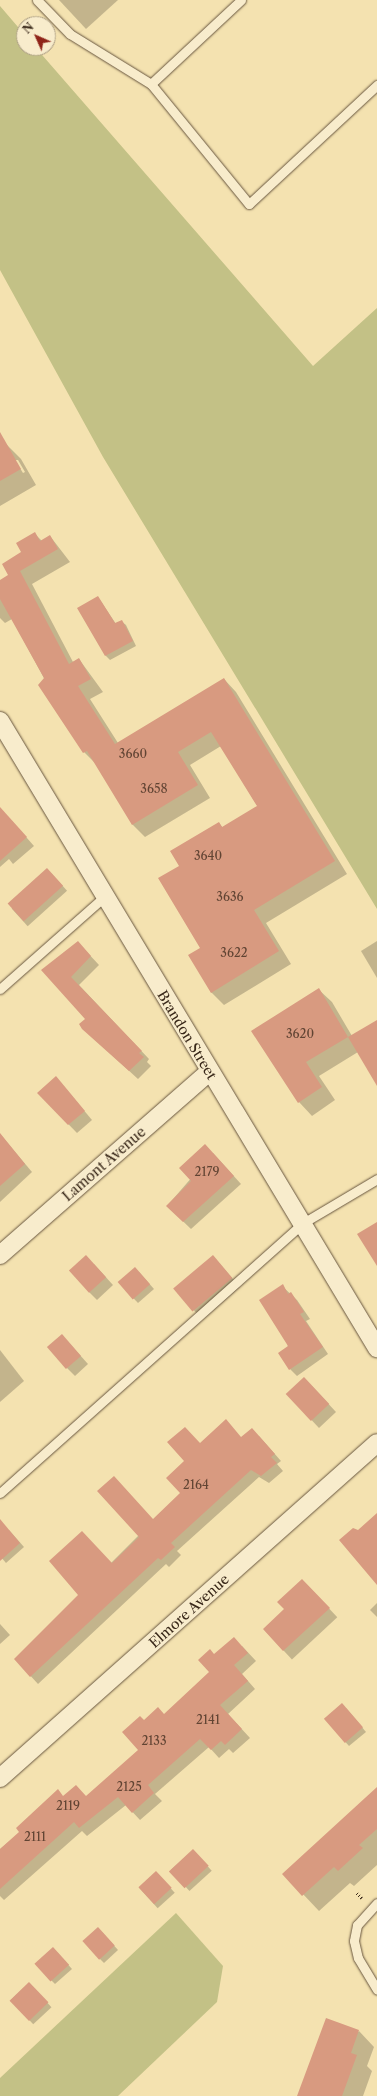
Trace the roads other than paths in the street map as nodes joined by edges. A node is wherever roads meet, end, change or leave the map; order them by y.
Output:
1 (37, 0) edge
2 (241, 0) edge
3 (151, 84) junction
4 (377, 85) edge
5 (1, 724) edge
6 (104, 897) junction
7 (0, 989) edge
8 (209, 1072) junction
9 (377, 1179) edge
10 (303, 1223) junction
11 (0, 1255) edge
12 (377, 1348) edge
13 (377, 1443) edge
14 (0, 1493) edge
15 (0, 1778) edge
16 (377, 1903) edge
17 (377, 1990) edge

1 - 3 lane
2 - 3 lane
3 - 4 lane
5 - 6 street, Brandon Street
6 - 7 lane
6 - 8 street, Brandon Street
8 - 10 street, Brandon Street
8 - 11 street, Lamont Avenue
9 - 10 lane
10 - 12 street, Brandon Street
10 - 14 lane
13 - 15 street, Elmore Avenue
16 - 17 lane

